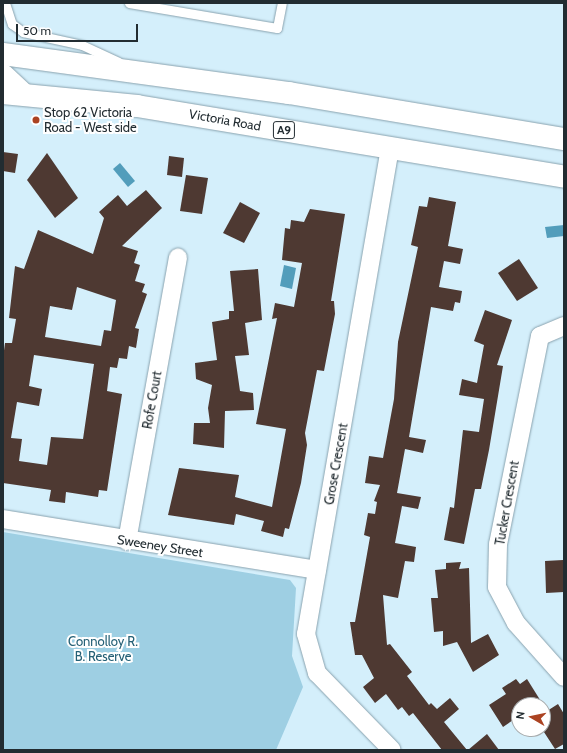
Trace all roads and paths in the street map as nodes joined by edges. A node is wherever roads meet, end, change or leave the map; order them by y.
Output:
1 (5, 3) edge
2 (129, 3) edge
3 (282, 3) edge
4 (3, 54) edge
5 (137, 71) junction
6 (3, 75) edge
7 (12, 93) edge
8 (564, 139) edge
9 (390, 148) junction
10 (564, 177) edge
11 (178, 258) dead end
12 (564, 326) edge
13 (3, 519) edge
14 (127, 541) junction
15 (317, 570) junction
16 (564, 677) edge
17 (392, 750) edge

1 - 5 lane
2 - 3 lane
4 - 5 highway
5 - 8 highway
6 - 7 highway
7 - 9 highway, Victoria Road / A9
9 - 10 highway, Victoria Road / A9
9 - 15 street, Grose Crescent
11 - 14 street, Rofe Court
12 - 16 street, Tucker Crescent
13 - 14 street, Sweeney Street
14 - 15 street, Sweeney Street
15 - 17 street, Grose Crescent

